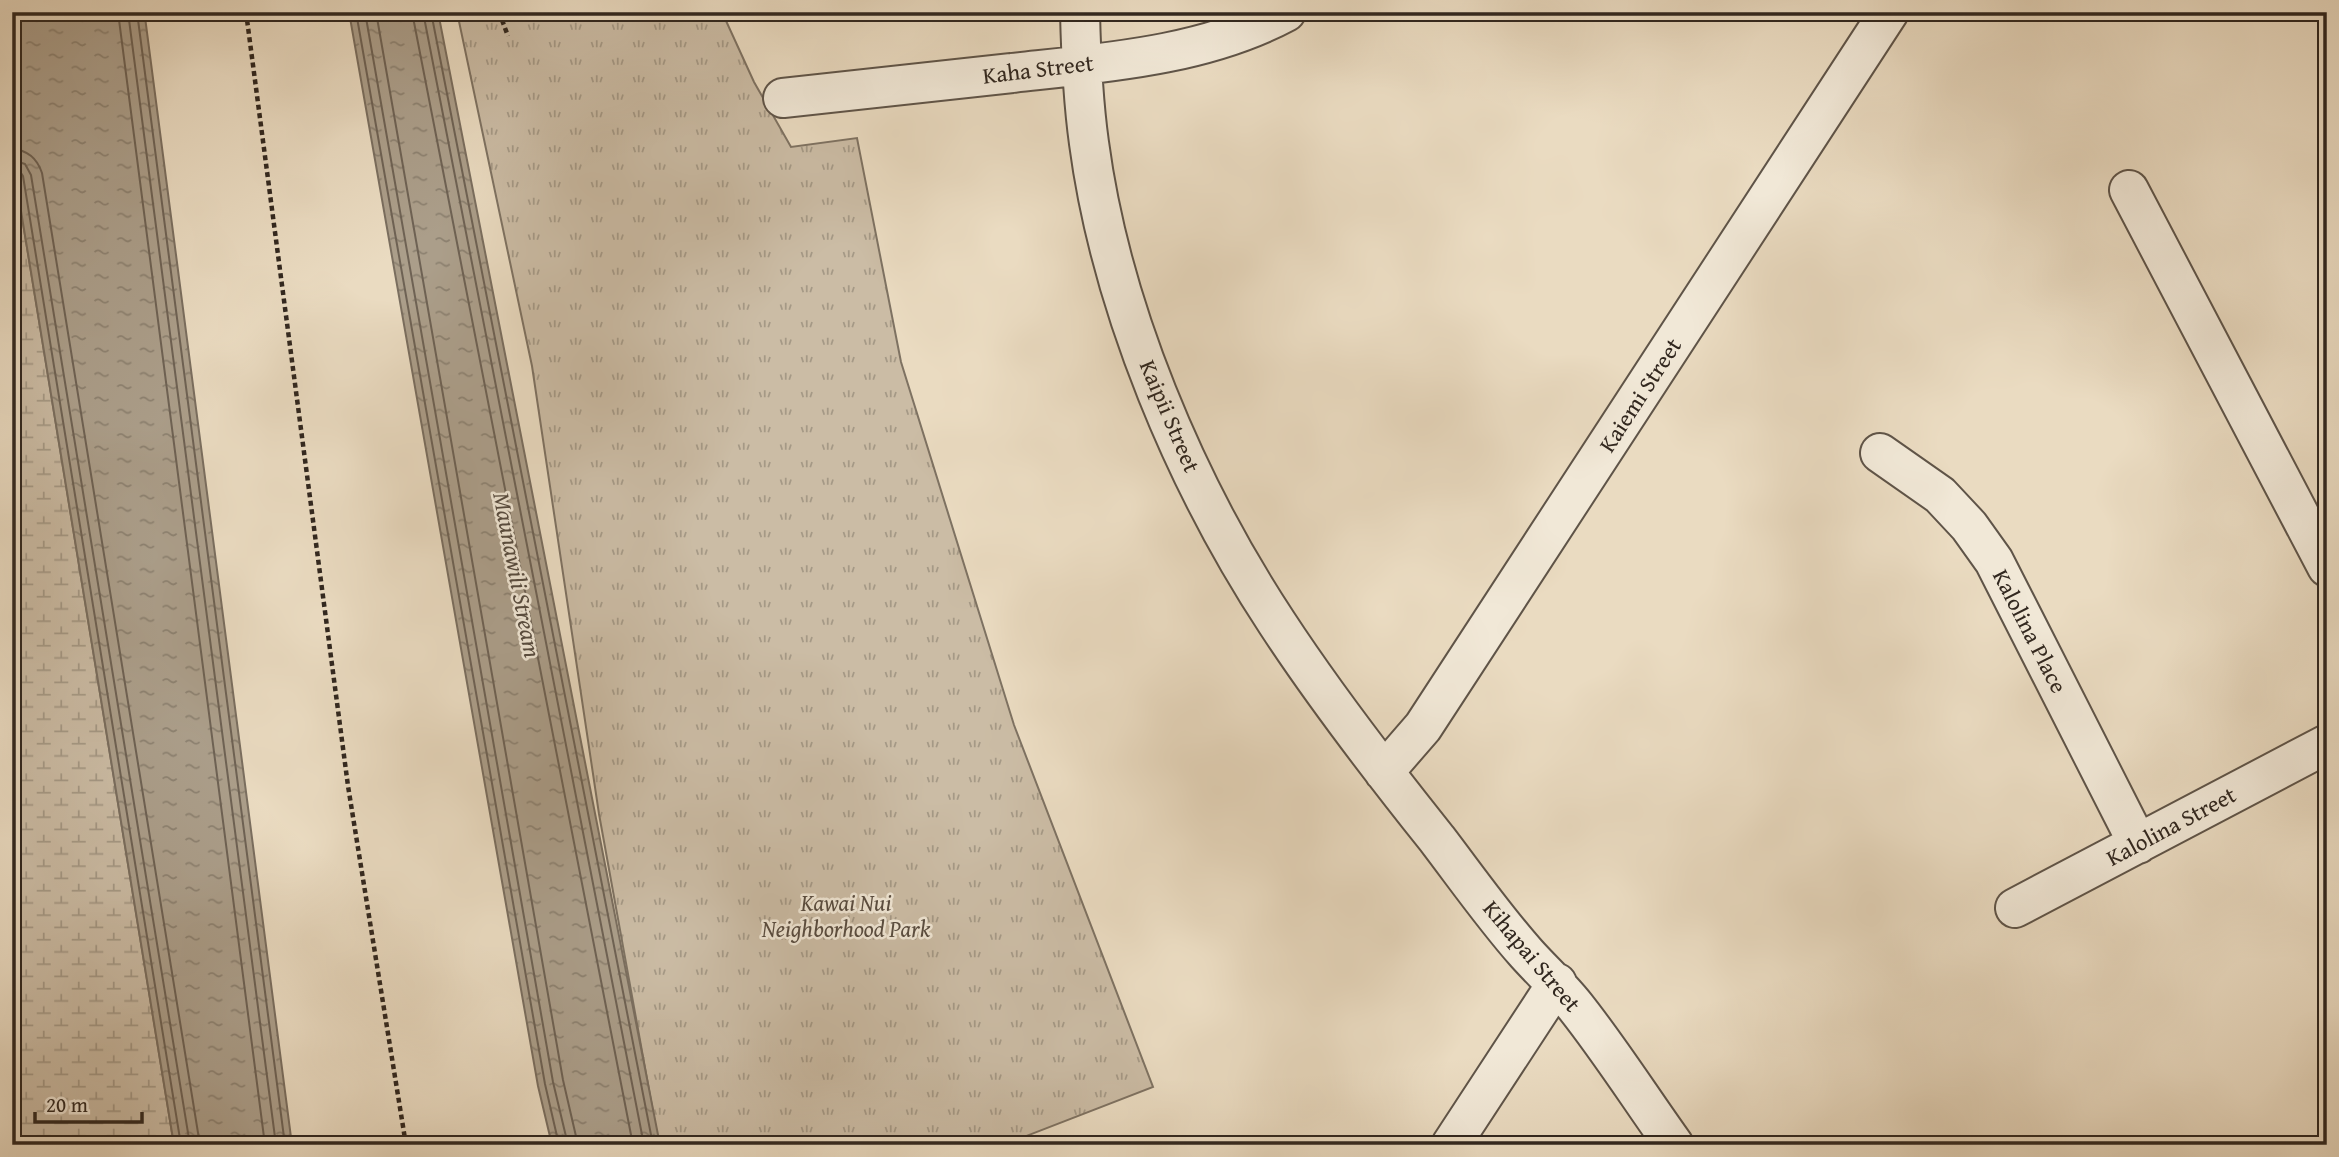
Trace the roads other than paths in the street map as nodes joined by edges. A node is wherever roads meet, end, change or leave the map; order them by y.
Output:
1 (1080, 12) edge
2 (1286, 12) edge
3 (1889, 12) edge
4 (1082, 65) junction
5 (783, 98) dead end
6 (2129, 190) dead end
7 (1880, 453) dead end
8 (2327, 567) edge
9 (2327, 744) edge
10 (1384, 772) junction
11 (2138, 844) junction
12 (2015, 908) dead end
13 (1556, 983) junction
14 (1451, 1145) edge
15 (1674, 1145) edge

1 - 4 street, Kaipii Street
2 - 4 street, Kaha Street
3 - 10 street, Kaiemi Street
4 - 5 street, Kaha Street
4 - 10 street, Kaipii Street
6 - 8 street
7 - 11 street, Kalolina Place
9 - 11 street, Kalolina Street
10 - 13 street, Kihapai Street
11 - 12 street, Kalolina Street
13 - 14 street
13 - 15 street, Kihapai Street

